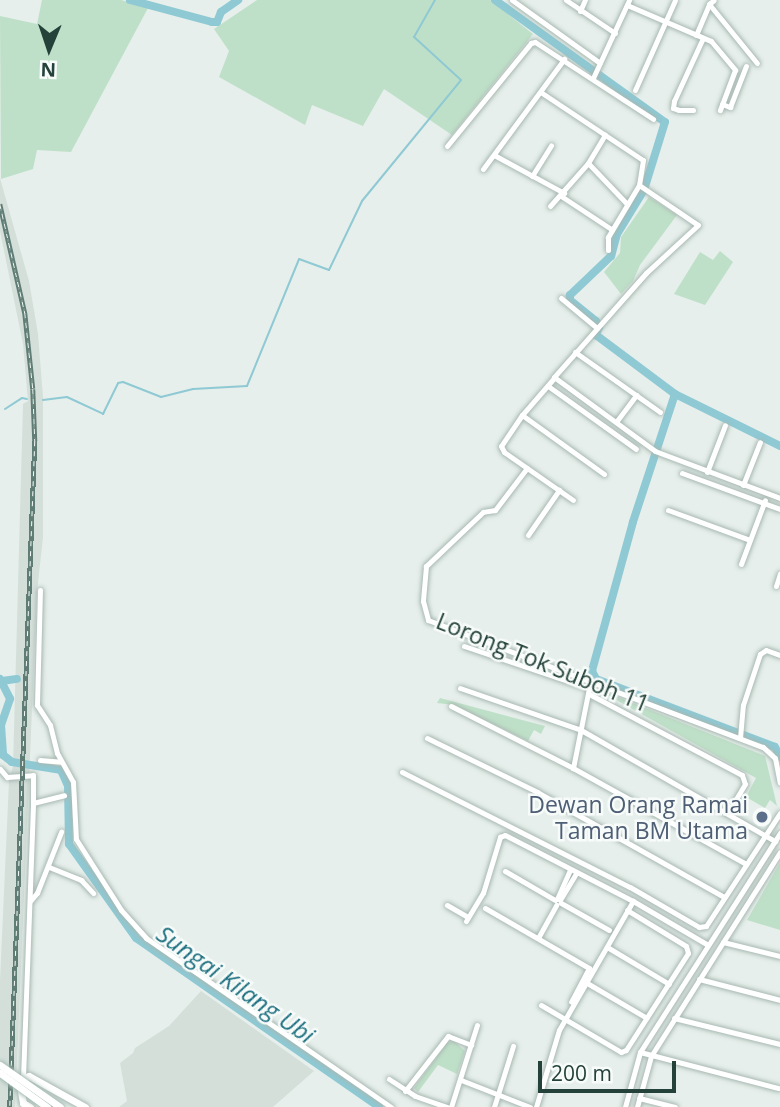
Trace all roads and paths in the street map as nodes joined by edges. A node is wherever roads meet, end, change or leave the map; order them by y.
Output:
1 (512, 0) edge
2 (566, 0) edge
3 (585, 0) edge
4 (675, 0) edge
5 (628, 2) edge
6 (712, 2) edge
7 (580, 11) junction
8 (664, 22) junction
9 (615, 33) junction
10 (696, 35) junction
11 (703, 38) junction
12 (564, 59) junction
13 (757, 64) dead end
14 (600, 65) junction
15 (746, 66) dead end
16 (594, 77) junction
17 (635, 90) dead end
18 (542, 93) junction
19 (693, 110) dead end
20 (653, 119) dead end
21 (606, 135) junction
22 (447, 146) dead end
23 (551, 146) dead end
24 (494, 155) junction
25 (588, 163) junction
26 (483, 169) dead end
27 (532, 176) junction
28 (640, 186) junction
29 (563, 195) junction
30 (627, 204) junction
31 (550, 206) dead end
32 (611, 229) junction
33 (608, 250) dead end
34 (561, 298) dead end
35 (598, 326) junction
36 (575, 352) junction
37 (554, 376) junction
38 (548, 386) junction
39 (636, 395) junction
40 (660, 412) dead end
41 (522, 415) junction
42 (616, 422) junction
43 (725, 425) dead end
44 (760, 442) dead end
45 (636, 449) dead end
46 (527, 468) junction
47 (707, 472) junction
48 (682, 473) dead end
49 (604, 474) dead end
50 (743, 485) junction
51 (559, 490) junction
52 (767, 494) junction
53 (780, 498) edge
54 (573, 500) dead end
55 (764, 503) junction
56 (780, 509) edge
57 (668, 510) dead end
58 (528, 535) dead end
59 (750, 540) junction
60 (741, 564) dead end
61 (780, 574) edge
62 (776, 586) dead end
63 (40, 590) dead end
64 (464, 646) dead end
65 (780, 655) edge
66 (460, 688) dead end
67 (589, 694) junction
68 (451, 706) dead end
69 (581, 730) junction
70 (740, 735) junction
71 (427, 738) dead end
72 (40, 760) dead end
73 (62, 762) junction
74 (573, 768) junction
75 (0, 769) edge
76 (402, 772) dead end
77 (780, 783) edge
78 (64, 795) dead end
79 (33, 803) junction
80 (728, 812) junction
81 (780, 813) edge
82 (61, 832) dead end
83 (780, 833) edge
84 (765, 835) junction
85 (775, 841) junction
86 (780, 852) edge
87 (746, 864) junction
88 (48, 867) junction
89 (505, 871) dead end
90 (573, 871) junction
91 (639, 892) junction
92 (93, 893) dead end
93 (724, 897) junction
94 (30, 901) junction
95 (558, 901) junction
96 (633, 901) junction
97 (447, 905) dead end
98 (485, 908) dead end
99 (627, 911) junction
100 (609, 930) dead end
101 (538, 938) junction
102 (723, 942) junction
103 (708, 945) junction
104 (607, 947) junction
105 (780, 956) edge
106 (699, 979) junction
107 (587, 983) junction
108 (669, 984) junction
109 (780, 1000) edge
110 (571, 1002) dead end
111 (541, 1005) dead end
112 (647, 1018) junction
113 (674, 1018) junction
114 (565, 1019) junction
115 (477, 1025) dead end
116 (780, 1044) edge
117 (471, 1045) junction
118 (513, 1046) dead end
119 (640, 1052) junction
120 (651, 1056) junction
121 (0, 1065) edge
122 (0, 1073) edge
123 (9, 1077) junction
124 (23, 1078) junction
125 (389, 1079) dead end
126 (461, 1080) junction
127 (778, 1088) dead end
128 (405, 1091) junction
129 (498, 1095) junction
130 (639, 1098) junction
131 (25, 1106) edge
132 (47, 1107) edge
133 (60, 1107) edge
134 (85, 1107) edge
135 (391, 1107) edge
136 (449, 1107) edge
137 (494, 1107) edge
138 (530, 1107) edge
139 (536, 1107) edge
140 (625, 1107) edge
141 (637, 1107) edge
142 (675, 1107) edge

1 - 14 street
2 - 7 street
3 - 7 street
4 - 8 street
5 - 8 street
5 - 9 street
6 - 10 street
6 - 13 street
7 - 9 street
8 - 10 street
8 - 17 street
9 - 14 street
10 - 11 street
11 - 15 street
11 - 19 street
12 - 16 street
12 - 18 street
12 - 22 street
14 - 16 street
16 - 20 street
18 - 21 street
18 - 24 street
21 - 25 street
21 - 28 street
23 - 27 street
24 - 26 street
24 - 27 street
25 - 29 street
25 - 30 street
27 - 29 street
28 - 30 street
28 - 35 street
29 - 31 street
29 - 32 street
30 - 32 street
32 - 33 street
34 - 35 street
35 - 36 street
36 - 37 street
36 - 39 street
37 - 38 street
37 - 42 street
38 - 41 street
38 - 45 street
39 - 40 street
39 - 42 street
41 - 46 street
41 - 49 street
42 - 47 street
43 - 47 street
44 - 50 street
46 - 51 street
46 - 70 street, Lorong Tok Suboh 11
47 - 50 street
48 - 55 street
50 - 52 street
51 - 54 street
51 - 58 street
52 - 53 street
52 - 55 street
55 - 56 street
55 - 59 street
57 - 59 street
59 - 60 street
61 - 62 street
63 - 73 street
64 - 67 street
65 - 70 street
66 - 69 street
67 - 69 street
67 - 80 street
68 - 74 street
69 - 74 street
69 - 80 street
70 - 77 street, Lorong Tok Suboh 11
71 - 93 street
72 - 73 street
73 - 135 street
74 - 87 street
75 - 79 street
76 - 91 street
78 - 79 street
79 - 94 street
80 - 84 street
81 - 84 street
82 - 88 street
83 - 85 street
84 - 85 street
84 - 87 street
85 - 103 street
86 - 102 street
87 - 93 street
88 - 92 street
88 - 94 street
89 - 95 street
90 - 95 street
90 - 96 street
90 - 97 street
91 - 93 street
91 - 96 street
94 - 124 street
95 - 100 street
95 - 101 street
96 - 99 street
96 - 103 street
98 - 101 street
99 - 104 street
99 - 108 street
101 - 110 street
102 - 105 street
102 - 106 street
103 - 119 street
104 - 107 street
104 - 108 street
106 - 109 street
106 - 113 street
107 - 112 street
107 - 114 street
108 - 112 street
111 - 114 street
112 - 114 street
113 - 116 street
113 - 120 street
114 - 139 street
115 - 117 street
117 - 126 street
117 - 128 street
118 - 129 street
119 - 120 street
119 - 140 street
120 - 127 street
120 - 130 street
121 - 123 main road, bridge
122 - 123 main road, bridge
123 - 132 main road, bridge
123 - 133 main road, bridge
124 - 131 main road
124 - 134 main road
125 - 128 street
126 - 129 street
126 - 136 street
128 - 136 street
129 - 137 street
129 - 138 street
130 - 141 street
130 - 142 street

